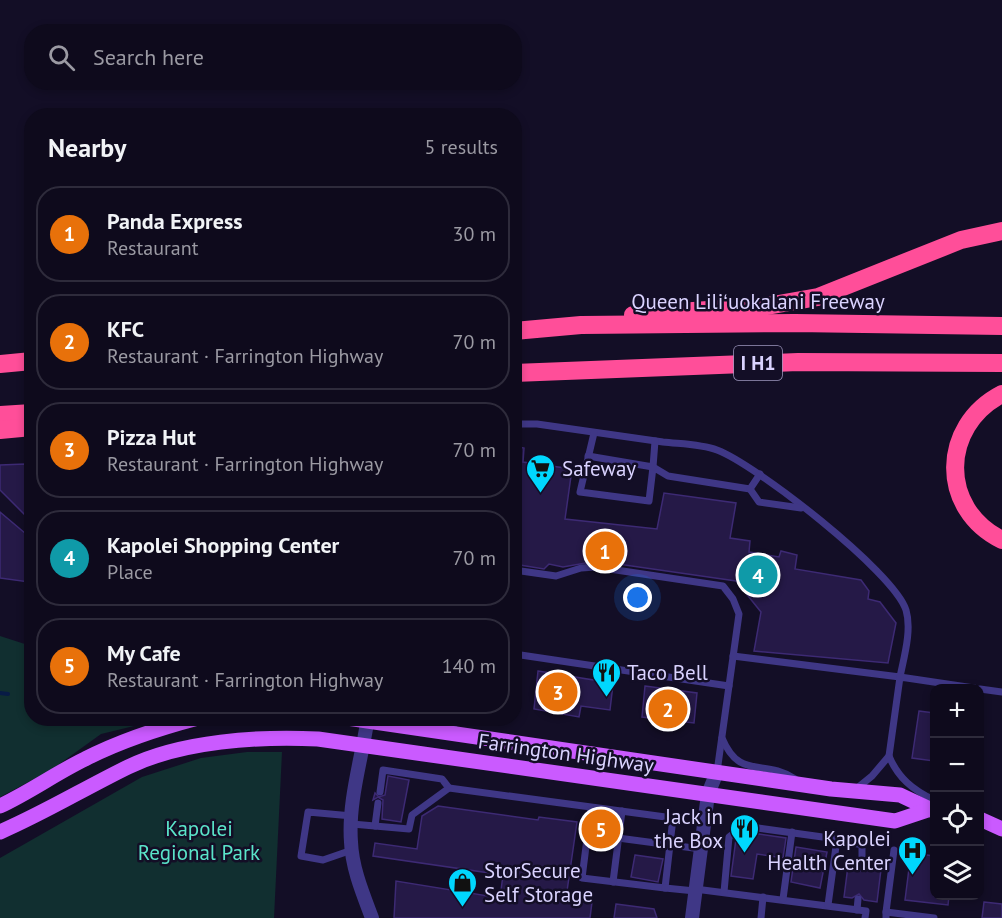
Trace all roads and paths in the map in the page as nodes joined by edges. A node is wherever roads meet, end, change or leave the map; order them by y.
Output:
1 (1002, 231) edge
2 (581, 325) junction
3 (1002, 326) edge
4 (522, 330) edge
5 (24, 362) edge
6 (1002, 363) edge
7 (0, 364) edge
8 (24, 373) edge
9 (522, 373) edge
10 (0, 375) edge
11 (1002, 394) edge
12 (24, 413) edge
13 (0, 415) edge
14 (522, 424) edge
15 (24, 428) edge
16 (0, 430) edge
17 (594, 433) junction
18 (655, 441) junction
19 (588, 456) junction
20 (653, 467) junction
21 (760, 474) junction
22 (750, 489) junction
23 (804, 508) junction
24 (1002, 540) edge
25 (522, 571) edge
26 (522, 655) edge
27 (733, 656) junction
28 (900, 677) junction
29 (947, 684) edge
30 (729, 686) junction
31 (984, 690) edge
32 (1002, 692) edge
33 (172, 726) edge
34 (367, 726) edge
35 (400, 726) edge
36 (452, 726) edge
37 (464, 736) junction
38 (722, 738) junction
39 (364, 746) junction
40 (889, 756) junction
41 (717, 772) junction
42 (805, 785) junction
43 (449, 788) junction
44 (854, 791) junction
45 (380, 792) dead end
46 (708, 794) junction
47 (378, 803) dead end
48 (930, 805) edge
49 (0, 806) edge
50 (930, 806) edge
51 (591, 807) junction
52 (930, 808) edge
53 (622, 811) junction
54 (984, 817) edge
55 (1002, 817) edge
56 (984, 819) edge
57 (352, 820) junction
58 (375, 826) junction
59 (1002, 829) edge
60 (0, 832) edge
61 (792, 832) junction
62 (618, 838) junction
63 (837, 839) junction
64 (670, 845) junction
65 (701, 849) junction
66 (352, 850) junction
67 (894, 850) dead end
68 (862, 867) dead end
69 (613, 882) junction
70 (665, 888) junction
71 (695, 890) junction
72 (724, 892) junction
73 (763, 897) junction
74 (783, 899) junction
75 (858, 899) dead end
76 (828, 905) junction
77 (857, 910) junction
78 (886, 915) edge
79 (372, 918) edge
80 (692, 918) edge
81 (760, 918) edge
82 (865, 918) edge
83 (934, 918) edge

1 - 2 highway
2 - 3 highway, Queen Liliʻuokalani Freeway / I H1
2 - 4 highway, Queen Liliʻuokalani Freeway / I H1
5 - 7 highway
6 - 9 highway, I H1
8 - 10 highway
11 - 24 highway
12 - 13 highway
14 - 17 lane
15 - 16 highway
17 - 18 lane
17 - 19 lane
18 - 20 lane
18 - 21 lane
19 - 20 lane
19 - 20 lane
20 - 22 lane
21 - 22 lane
21 - 23 lane
22 - 23 lane
23 - 28 lane
25 - 27 lane
26 - 30 lane
27 - 28 lane
27 - 30 lane
28 - 29 lane
28 - 40 lane
30 - 38 lane
31 - 32 lane
33 - 49 main road
34 - 39 street
35 - 37 main road, Farrington Highway
36 - 37 lane
37 - 41 main road, Farrington Highway
38 - 41 lane
38 - 42 lane
39 - 46 main road, Farrington Highway
39 - 57 street
39 - 60 main road, Farrington Highway
40 - 44 lane
40 - 48 lane
41 - 42 main road, Farrington Highway
41 - 46 street
42 - 44 main road, Farrington Highway
43 - 45 lane
43 - 51 lane
43 - 58 lane
44 - 50 main road, Farrington Highway
46 - 52 main road, Farrington Highway
46 - 65 street
47 - 58 lane
51 - 53 lane
51 - 69 lane
53 - 62 lane
53 - 64 lane
54 - 55 main road
56 - 59 main road
57 - 58 lane
57 - 66 street
57 - 66 lane
61 - 63 lane
61 - 72 lane
61 - 74 lane
62 - 64 lane
62 - 69 lane
63 - 68 lane
63 - 76 lane
64 - 65 lane
64 - 70 lane
65 - 71 street
66 - 79 street
67 - 78 lane
69 - 70 lane
70 - 71 lane
71 - 72 lane
71 - 80 street
72 - 73 lane
73 - 74 lane
73 - 81 lane
74 - 76 lane
75 - 77 lane
76 - 77 lane
77 - 82 lane
78 - 83 lane

